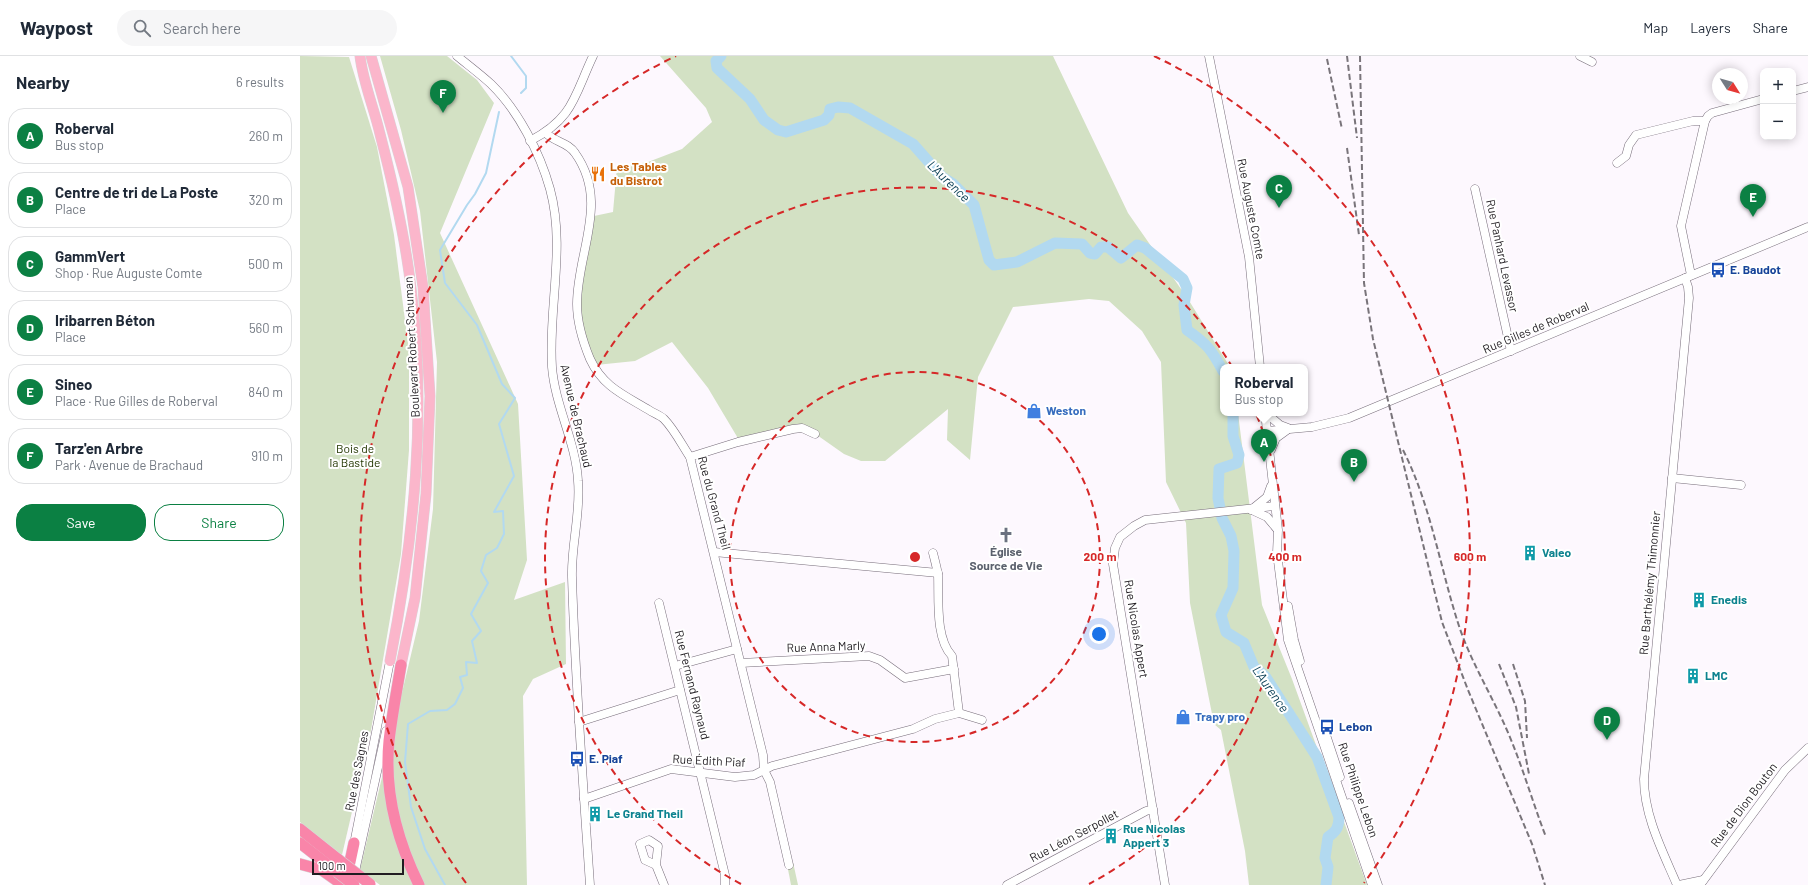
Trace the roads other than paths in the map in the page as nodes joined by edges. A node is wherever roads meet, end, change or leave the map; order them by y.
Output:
1 (360, 56) edge
2 (371, 56) edge
3 (457, 56) edge
4 (593, 56) edge
5 (1209, 56) edge
6 (1580, 56) edge
7 (1592, 62) dead end
8 (1808, 87) edge
9 (1796, 90) edge
10 (1760, 100) edge
11 (1705, 121) junction
12 (546, 133) junction
13 (530, 141) junction
14 (1617, 163) dead end
15 (1475, 189) dead end
16 (1808, 227) edge
17 (1688, 277) junction
18 (1511, 351) junction
19 (1260, 364) edge
20 (1266, 416) edge
21 (1270, 416) edge
22 (1289, 429) junction
23 (1267, 431) junction
24 (815, 434) dead end
25 (1270, 452) junction
26 (690, 456) junction
27 (1672, 478) junction
28 (1272, 481) junction
29 (1741, 485) dead end
30 (1275, 506) junction
31 (1251, 510) junction
32 (1278, 530) junction
33 (1278, 541) junction
34 (714, 552) junction
35 (933, 554) dead end
36 (938, 573) junction
37 (659, 603) dead end
38 (737, 649) junction
39 (741, 662) junction
40 (395, 663) junction
41 (676, 666) junction
42 (954, 669) junction
43 (680, 690) junction
44 (959, 712) junction
45 (982, 720) dead end
46 (579, 722) junction
47 (1808, 748) edge
48 (764, 770) junction
49 (701, 772) junction
50 (584, 799) junction
51 (1153, 809) junction
52 (300, 829) edge
53 (300, 843) edge
54 (354, 844) joint
55 (300, 864) edge
56 (656, 865) dead end
57 (789, 865) dead end
58 (335, 875) junction
59 (1702, 882) edge
60 (345, 885) edge
61 (353, 885) edge
62 (370, 885) edge
63 (419, 885) edge
64 (590, 885) edge
65 (664, 885) edge
66 (725, 885) edge
67 (1007, 885) edge
68 (1165, 885) edge
69 (1372, 885) edge
70 (1378, 885) edge
71 (1678, 885) edge

1 - 40 main road, Boulevard Robert Schuman
2 - 40 main road, Boulevard Robert Schuman
3 - 13 street, Avenue de Brachaud
4 - 12 street
5 - 19 street, Rue Auguste Comte
6 - 7 street
8 - 9 street
10 - 11 street
11 - 14 street
11 - 17 street, Rue Barthélémy Thimonnier
12 - 13 street
12 - 26 street, Rue du Grand Theil
13 - 46 street, Avenue de Brachaud
15 - 18 street, Rue Panhard Levassor
16 - 17 street, Rue Gilles de Roberval
17 - 18 street, Rue Gilles de Roberval
17 - 27 street, Rue Barthélémy Thimonnier
18 - 22 street, Rue Gilles de Roberval
20 - 23 street
21 - 22 street
22 - 23 street, Rue Gilles de Roberval
22 - 25 street
23 - 25 street, Rue Philippe Lebon
24 - 26 street
25 - 28 street, Rue Philippe Lebon
26 - 34 street, Rue du Grand Theil
27 - 29 street
27 - 71 street, Rue Barthélémy Thimonnier
28 - 30 street, Rue Philippe Lebon
28 - 31 street
30 - 31 street, Rue Nicolas Appert
30 - 32 street, Rue Philippe Lebon
31 - 32 street
31 - 51 street, Rue Nicolas Appert
32 - 33 street, Rue Philippe Lebon
33 - 69 street, Rue Philippe Lebon
33 - 70 street, Rue Philippe Lebon
34 - 36 street
34 - 38 street, Rue du Grand Theil
35 - 36 street
36 - 42 street
37 - 41 street, Rue Fernand Raynaud
38 - 39 street, Rue du Grand Theil
38 - 41 street
39 - 42 street, Rue Anna Marly
39 - 48 street, Rue du Grand Theil
40 - 54 street, Rue des Sagnes
40 - 61 street, Rue des Sagnes
40 - 63 highway
41 - 43 street, Rue Fernand Raynaud
42 - 44 street
43 - 46 street
43 - 49 street, Rue Fernand Raynaud
44 - 45 street
44 - 48 street
46 - 50 street, Avenue de Brachaud
47 - 59 street, Rue de Dion Bouton
48 - 49 street, Rue Édith Piaf
48 - 57 street, Rue du Grand Theil
49 - 50 street, Rue Édith Piaf
49 - 66 street, Rue Fernand Raynaud
50 - 64 street, Avenue de Brachaud
51 - 67 street, Rue Léon Serpollet
51 - 68 street, Rue Nicolas Appert
52 - 62 highway, bridge
53 - 58 highway
54 - 60 highway
55 - 58 highway
56 - 65 street
58 - 60 highway
58 - 61 highway, bridge
59 - 71 street, Rue de Dion Bouton

